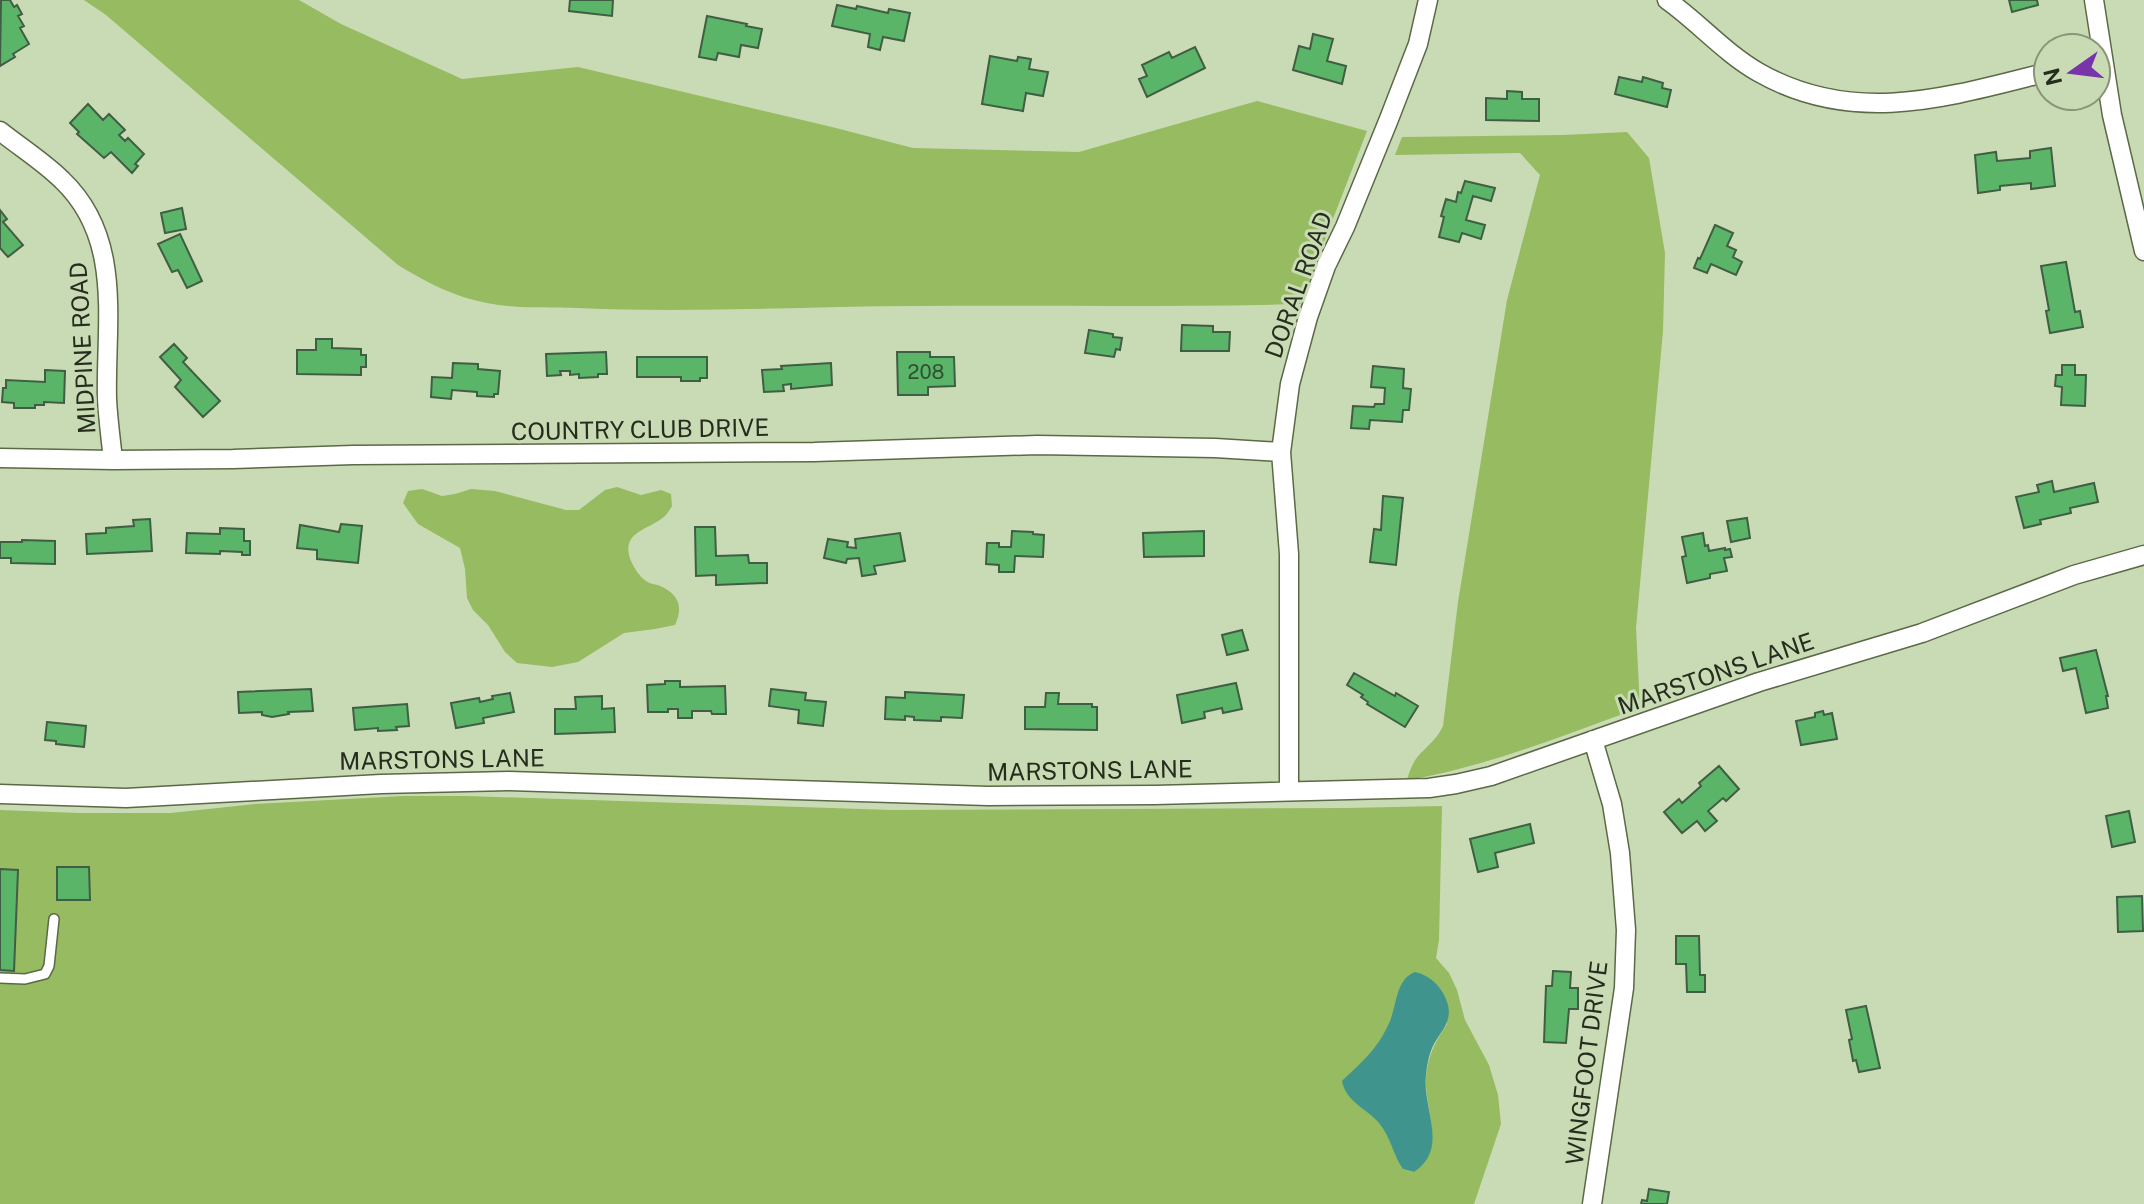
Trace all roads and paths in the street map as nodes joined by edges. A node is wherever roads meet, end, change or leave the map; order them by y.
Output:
1 (1428, 0) edge
2 (1667, 0) edge
3 (2094, 0) edge
4 (2097, 32) edge
5 (2032, 76) edge
6 (2111, 112) edge
7 (0, 131) edge
8 (2144, 251) edge
9 (1281, 452) junction
10 (0, 458) edge
11 (113, 460) junction
12 (2144, 555) edge
13 (1593, 740) junction
14 (1289, 791) junction
15 (0, 794) edge
16 (54, 919) dead end
17 (0, 978) edge
18 (1592, 1204) edge

1 - 9 street, DORAL ROAD
2 - 5 street
3 - 4 street
6 - 8 street
7 - 11 street, MIDPINE ROAD
9 - 11 street, COUNTRY CLUB DRIVE
9 - 14 street, DORAL ROAD
10 - 11 street, COUNTRY CLUB DRIVE
12 - 13 street, MARSTONS LANE
13 - 14 street, MARSTONS LANE
13 - 18 street, WINGFOOT DRIVE
14 - 15 street, MARSTONS LANE
16 - 17 lane

